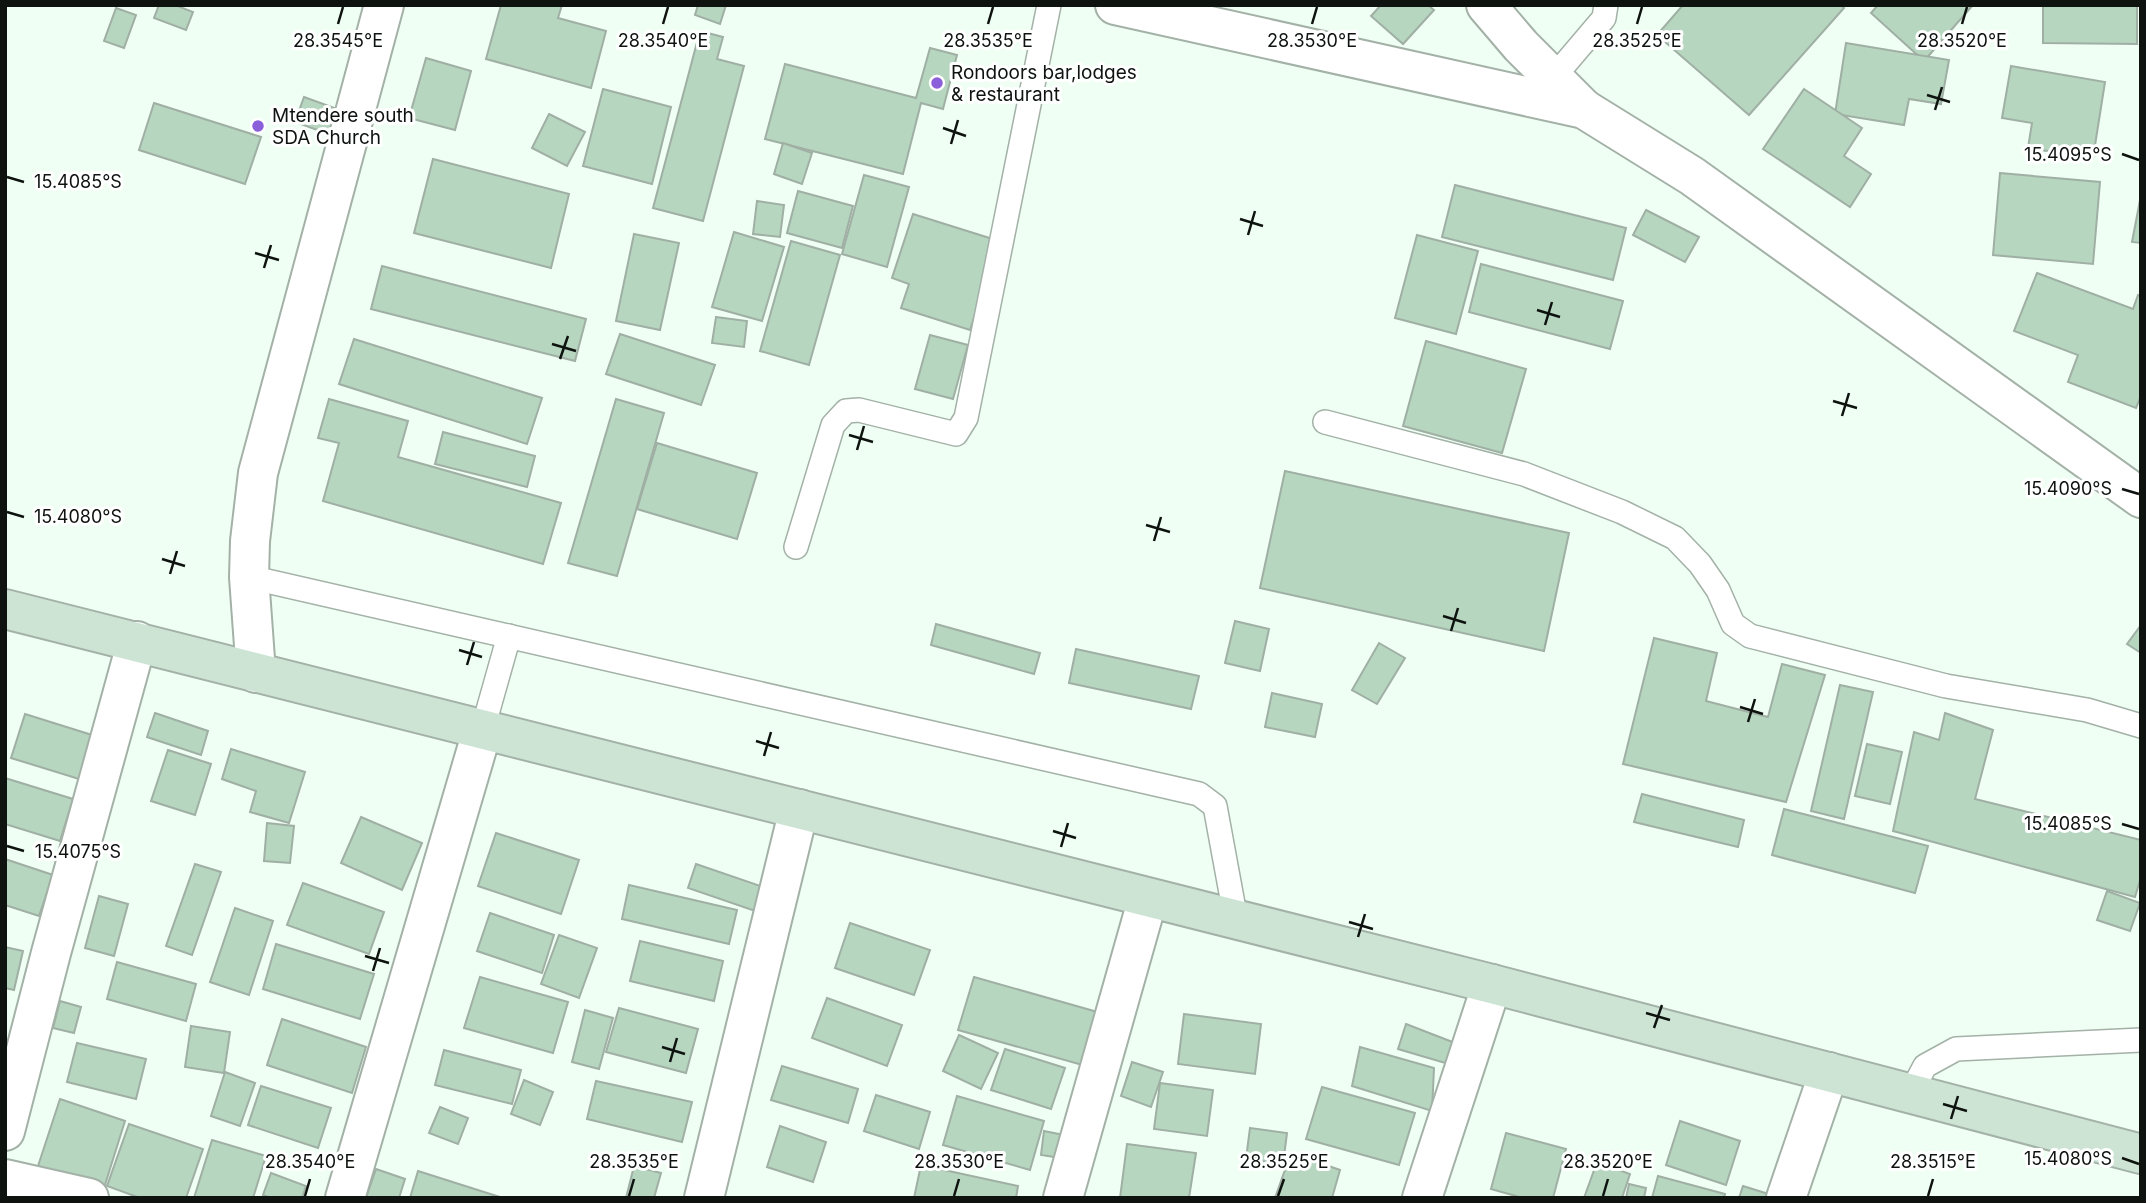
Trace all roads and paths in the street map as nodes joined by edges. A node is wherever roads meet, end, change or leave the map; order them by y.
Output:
1 (384, 5) edge
2 (1049, 5) edge
3 (1115, 5) edge
4 (1486, 5) edge
5 (1606, 5) edge
6 (1553, 78) junction
7 (1584, 109) junction
8 (1325, 422) dead end
9 (2141, 498) edge
10 (796, 547) dead end
11 (249, 577) junction
12 (5, 609) edge
13 (509, 636) junction
14 (137, 641) junction
15 (256, 673) junction
16 (2141, 726) edge
17 (483, 728) junction
18 (799, 809) junction
19 (1147, 898) junction
20 (1236, 920) junction
21 (1492, 984) junction
22 (2141, 1040) edge
23 (1829, 1072) junction
24 (1910, 1094) junction
25 (5, 1131) edge
26 (2141, 1154) edge
27 (5, 1179) edge
28 (89, 1198) edge
29 (345, 1198) edge
30 (705, 1198) edge
31 (1063, 1198) edge
32 (1422, 1198) edge
33 (1786, 1198) edge

1 - 11 street
2 - 10 lane
3 - 7 street
4 - 6 street
5 - 6 lane
6 - 7 street
7 - 9 street
8 - 16 lane
11 - 13 lane
11 - 15 street
12 - 14 main road
13 - 17 lane
13 - 20 lane
14 - 15 main road
14 - 25 street
15 - 17 main road
17 - 18 main road
17 - 29 street
18 - 19 main road
18 - 30 street
19 - 20 main road
19 - 31 street
20 - 21 main road
21 - 23 main road
21 - 32 street
22 - 24 lane
23 - 24 main road
23 - 33 street
24 - 26 main road
27 - 28 street

